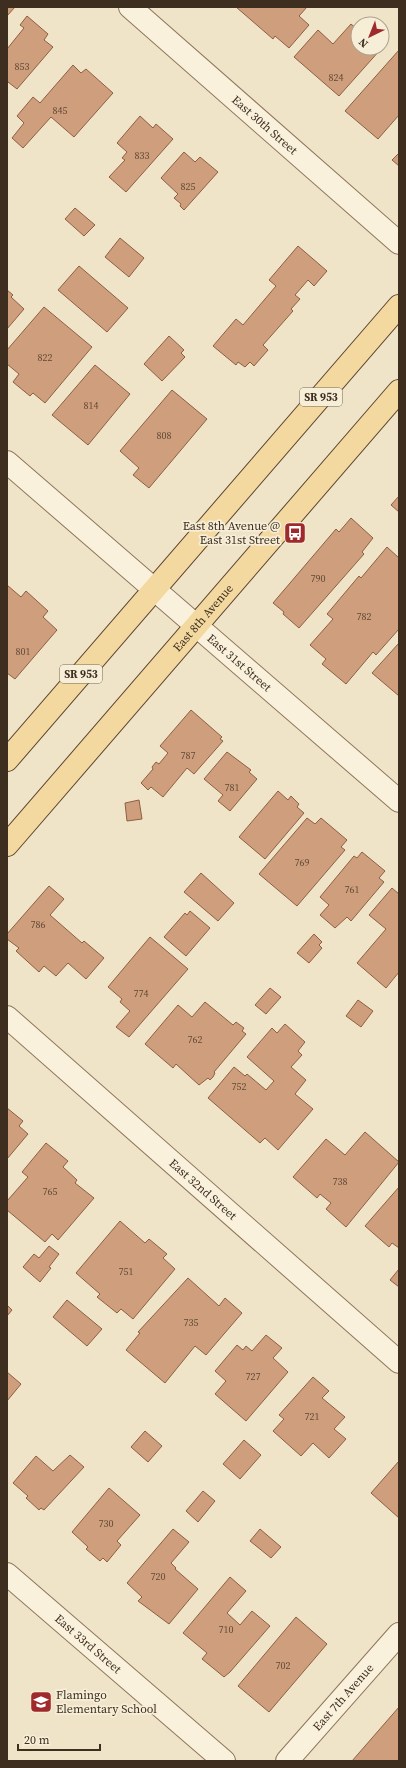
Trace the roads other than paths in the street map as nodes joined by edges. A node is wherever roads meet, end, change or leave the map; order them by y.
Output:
1 (130, 7) edge
2 (399, 243) edge
3 (399, 306) edge
4 (399, 391) edge
5 (7, 462) edge
6 (154, 588) junction
7 (196, 624) junction
8 (7, 760) edge
9 (399, 801) edge
10 (7, 845) edge
11 (7, 1017) edge
12 (399, 1362) edge
13 (7, 1574) edge
14 (399, 1634) edge
15 (224, 1761) edge
16 (286, 1761) edge

1 - 2 street, East 30th Street
3 - 6 main road, SR 953
4 - 7 main road, East 8th Avenue
5 - 6 street, East 31st Street
6 - 7 street, East 31st Street
6 - 8 main road, SR 953
7 - 9 street, East 31st Street
7 - 10 main road, East 8th Avenue
11 - 12 street, East 32nd Street
13 - 15 street, East 33rd Street
14 - 16 street, East 7th Avenue

